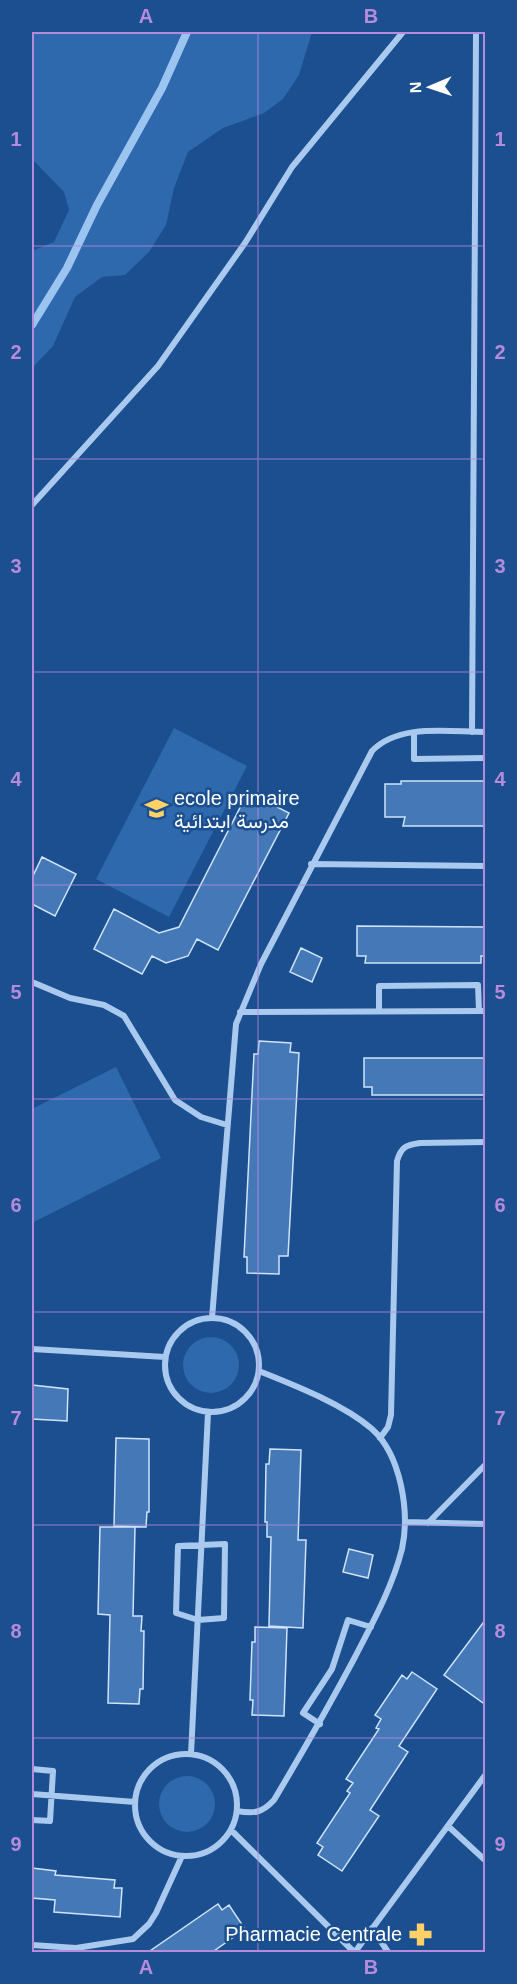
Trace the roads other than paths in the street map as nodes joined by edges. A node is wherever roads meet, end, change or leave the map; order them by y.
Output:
1 (403, 32) edge
2 (476, 32) edge
3 (32, 505) edge
4 (472, 732) junction
5 (486, 732) edge
6 (414, 733) junction
7 (486, 758) edge
8 (311, 864) junction
9 (486, 866) edge
10 (32, 982) edge
11 (379, 1011) junction
12 (482, 1011) edge
13 (240, 1012) junction
14 (227, 1125) junction
15 (486, 1142) edge
16 (212, 1318) junction
17 (32, 1349) edge
18 (165, 1358) junction
19 (259, 1371) junction
20 (208, 1413) junction
21 (380, 1438) junction
22 (486, 1464) edge
23 (405, 1522) junction
24 (428, 1523) junction
25 (486, 1524) edge
26 (201, 1545) junction
27 (198, 1620) junction
28 (371, 1627) junction
29 (320, 1724) junction
30 (191, 1754) junction
31 (32, 1769) edge
32 (486, 1774) edge
33 (32, 1794) edge
34 (51, 1796) junction
35 (135, 1802) junction
36 (237, 1811) junction
37 (32, 1820) edge
38 (448, 1826) junction
39 (231, 1830) junction
40 (182, 1856) junction
41 (486, 1861) edge
42 (372, 1928) junction
43 (32, 1946) edge
44 (76, 1948) junction
45 (68, 1953) edge
46 (354, 1953) edge
47 (388, 1953) edge

1 - 3 street
2 - 4 street
4 - 5 street
4 - 6 street
6 - 7 street
6 - 8 street
8 - 9 street
8 - 13 street
10 - 14 street
11 - 12 street
11 - 12 street
11 - 13 street
13 - 14 street
14 - 16 street
15 - 21 street
16 - 18 street
16 - 19 street
17 - 18 street
18 - 20 street
19 - 20 street
19 - 21 street
20 - 26 street
21 - 23 street
22 - 24 street
23 - 24 street
23 - 28 street
24 - 25 street
26 - 27 street
26 - 27 street
26 - 27 street
27 - 30 street
28 - 29 street
28 - 29 street
29 - 36 street
30 - 35 street
30 - 36 street
31 - 34 street
32 - 38 street
33 - 34 street
34 - 35 street
34 - 37 street
35 - 40 street
36 - 39 street
38 - 41 street
38 - 42 street
39 - 40 street
39 - 46 street
40 - 44 street
42 - 46 street
42 - 47 street
43 - 44 street
44 - 45 street

